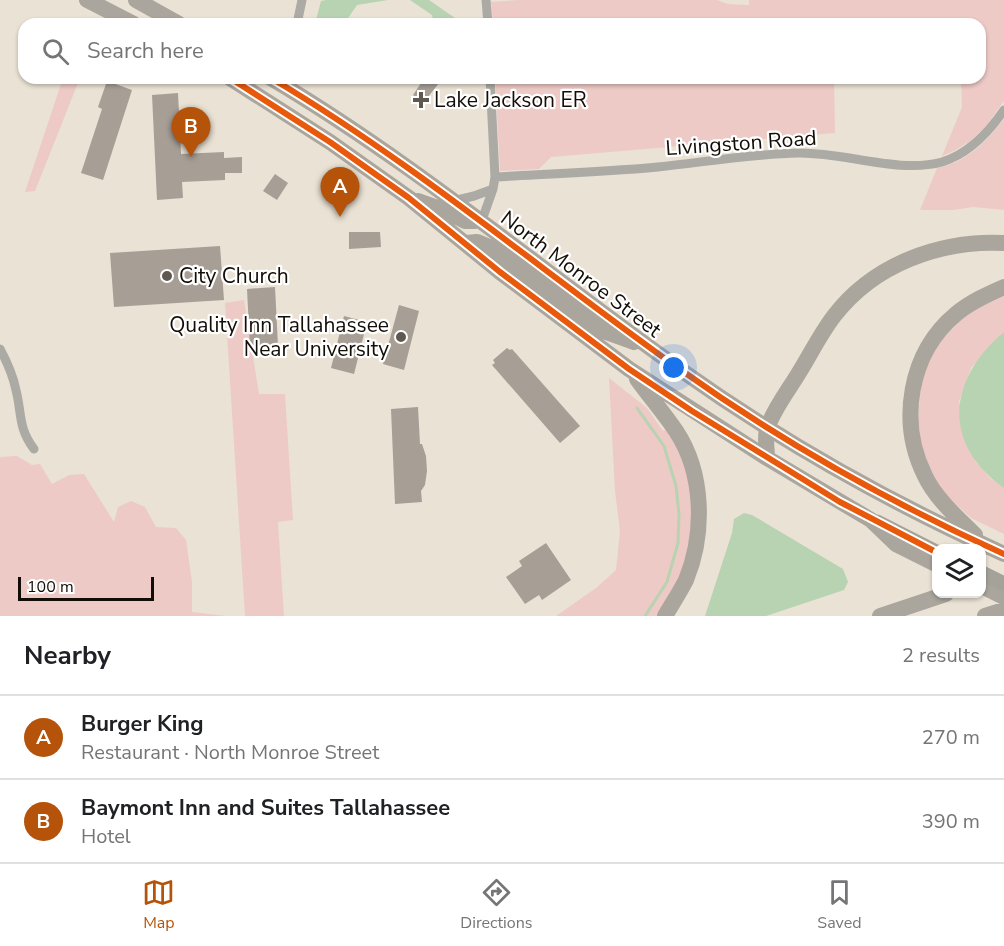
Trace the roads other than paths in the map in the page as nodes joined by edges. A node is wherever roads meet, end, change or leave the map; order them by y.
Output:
1 (87, 0) edge
2 (136, 0) edge
3 (302, 0) edge
4 (486, 0) edge
5 (122, 18) edge
6 (131, 18) edge
7 (168, 18) edge
8 (298, 18) edge
9 (488, 18) edge
10 (239, 84) edge
11 (269, 84) edge
12 (282, 84) edge
13 (490, 84) edge
14 (258, 96) junction
15 (1004, 110) edge
16 (495, 177) junction
17 (493, 189) junction
18 (409, 198) junction
19 (453, 201) junction
20 (482, 220) junction
21 (465, 243) junction
22 (1004, 243) edge
23 (1004, 287) edge
24 (650, 348) junction
25 (0, 349) edge
26 (629, 369) junction
27 (767, 428) junction
28 (34, 449) dead end
29 (767, 458) junction
30 (984, 544) joint
31 (986, 545) edge
32 (1004, 554) edge
33 (932, 558) edge
34 (1004, 573) edge
35 (986, 575) edge
36 (986, 579) edge
37 (1004, 584) edge
38 (986, 588) edge
39 (1004, 597) edge
40 (934, 598) edge
41 (1004, 610) edge
42 (665, 616) edge
43 (880, 616) edge
44 (985, 616) edge

1 - 5 highway
2 - 6 highway
2 - 7 highway
3 - 8 street
4 - 9 street
10 - 14 highway
11 - 14 street
12 - 19 highway, North Monroe Street
13 - 16 street
14 - 18 highway
15 - 16 street, Livingston Road
16 - 17 street
17 - 19 street
17 - 20 street
18 - 20 highway
18 - 21 highway
19 - 20 highway, North Monroe Street
20 - 24 highway, North Monroe Street
21 - 24 highway
21 - 26 highway
22 - 27 highway
23 - 30 highway
24 - 27 highway, North Monroe Street
25 - 28 street
26 - 29 highway
26 - 42 highway
27 - 29 highway
27 - 30 highway, North Monroe Street
29 - 33 highway
31 - 32 highway, North Monroe Street
34 - 36 highway
35 - 37 main road, bridge
38 - 39 highway
40 - 43 highway
41 - 44 highway

